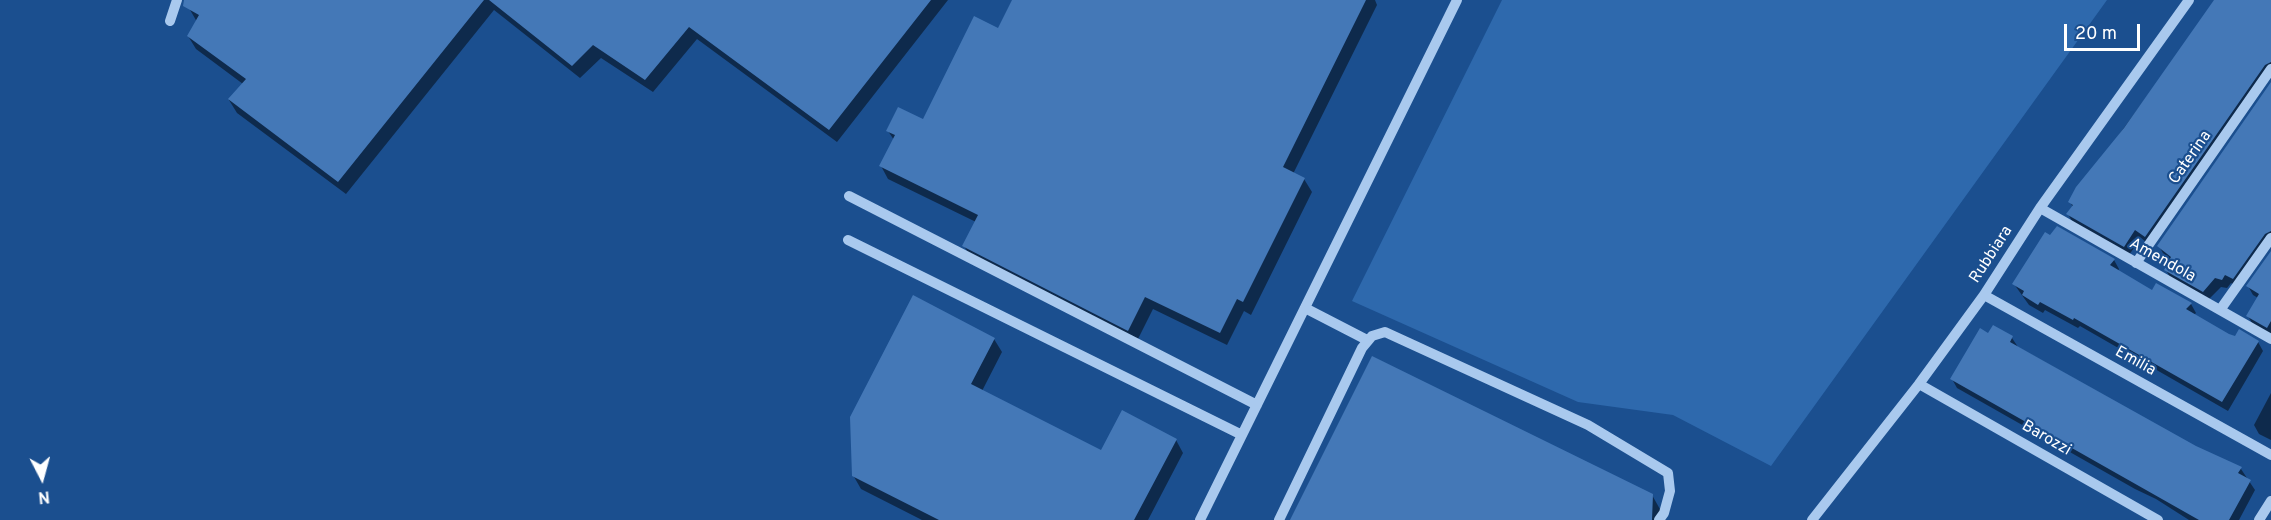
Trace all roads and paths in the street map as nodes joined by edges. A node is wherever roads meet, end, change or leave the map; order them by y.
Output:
1 (177, 0) edge
2 (1457, 0) edge
3 (2189, 0) edge
4 (170, 21) dead end
5 (2271, 69) edge
6 (849, 196) dead end
7 (2040, 208) junction
8 (2271, 238) edge
9 (848, 240) dead end
10 (2136, 263) junction
11 (1984, 295) junction
12 (1305, 308) junction
13 (2220, 310) junction
14 (2271, 339) edge
15 (1366, 340) junction
16 (1919, 384) junction
17 (1257, 405) junction
18 (1242, 435) junction
19 (2271, 455) edge
20 (2271, 501) edge
21 (1200, 520) edge
22 (1279, 520) edge
23 (1659, 520) edge
24 (1812, 520) edge
25 (2158, 520) edge
26 (2259, 520) edge

1 - 4 street
2 - 12 street
3 - 7 street, Rubbiara
5 - 10 street, Caterina
6 - 17 street
7 - 10 street, Amendola
7 - 11 street, Rubbiara
8 - 13 street
9 - 18 street
10 - 13 street, Amendola
11 - 16 street, Rubbiara
11 - 19 street, Emilia
12 - 15 street
12 - 17 street
13 - 14 street, Amendola
15 - 22 street
15 - 23 street
16 - 24 street, Rubbiara
16 - 25 street, Barozzi
17 - 18 street
18 - 21 street
20 - 26 street

